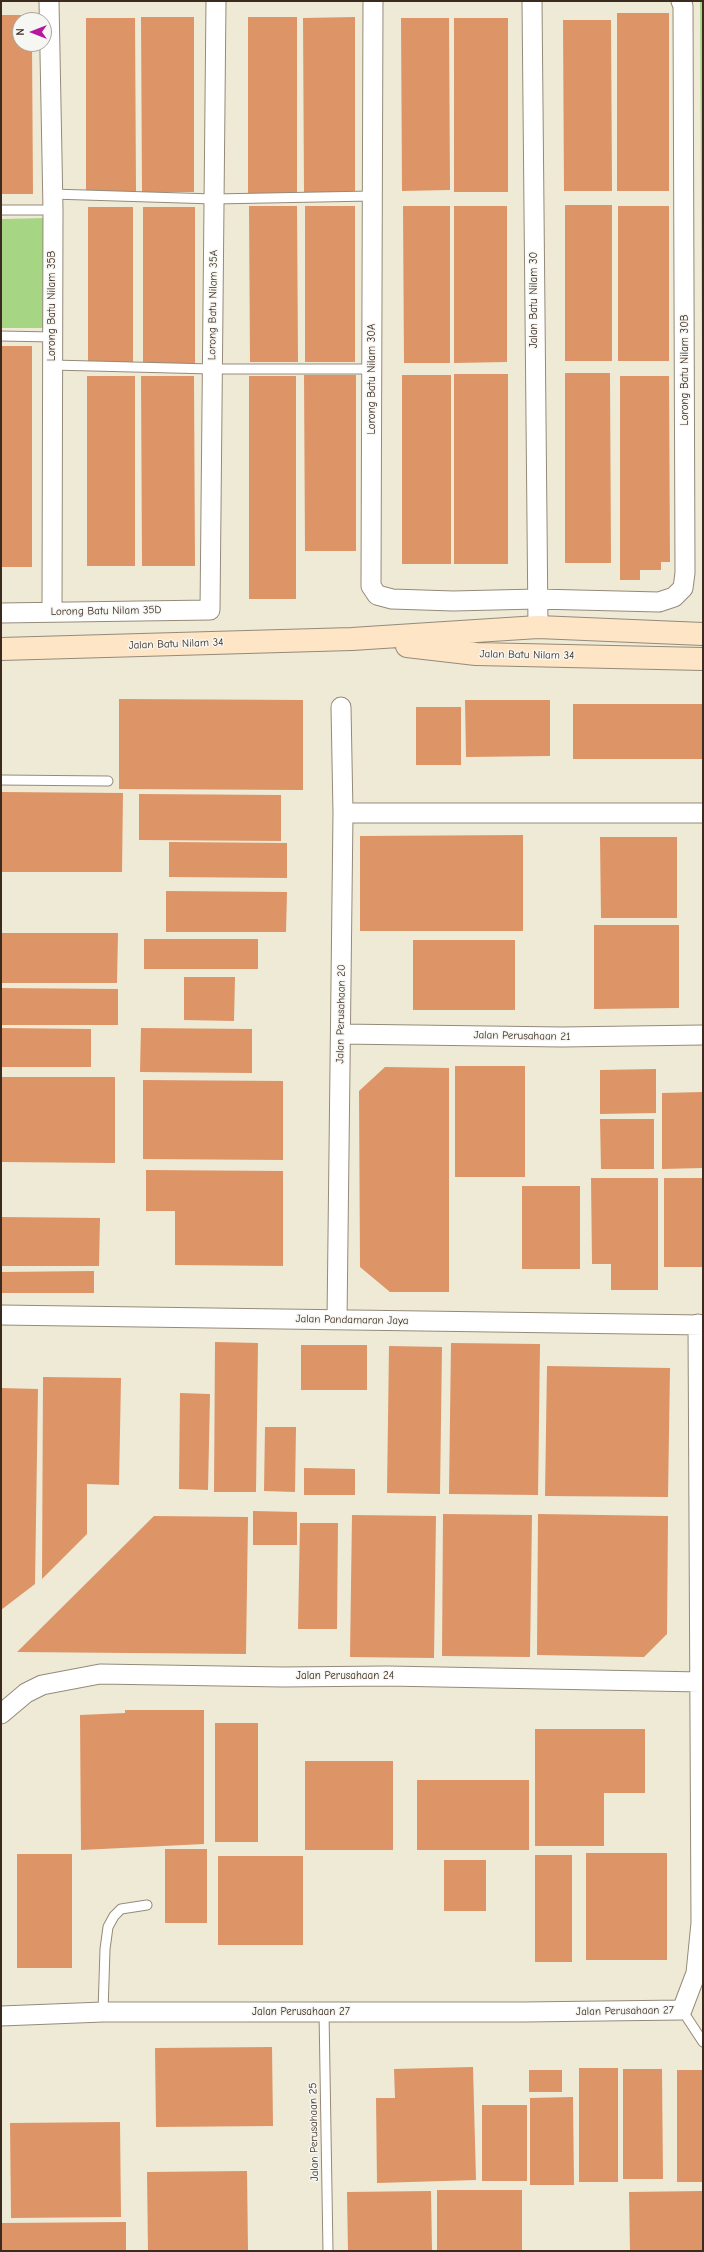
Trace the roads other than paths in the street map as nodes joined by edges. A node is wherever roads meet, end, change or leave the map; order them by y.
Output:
1 (49, 1) edge
2 (216, 1) edge
3 (373, 1) edge
4 (532, 1) edge
5 (681, 1) edge
6 (372, 196) junction
7 (214, 199) junction
8 (53, 202) junction
9 (1, 210) edge
10 (1, 336) edge
11 (52, 337) junction
12 (52, 365) junction
13 (212, 369) junction
14 (372, 369) junction
15 (537, 599) junction
16 (210, 610) joint
17 (52, 612) junction
18 (1, 613) edge
19 (538, 627) junction
20 (703, 634) edge
21 (352, 639) junction
22 (1, 649) edge
23 (476, 654) junction
24 (631, 656) junction
25 (703, 658) edge
26 (341, 707) dead end
27 (1, 780) edge
28 (108, 781) dead end
29 (343, 813) junction
30 (703, 813) edge
31 (341, 1034) junction
32 (703, 1035) edge
33 (1, 1315) edge
34 (337, 1320) junction
35 (701, 1324) edge
36 (701, 1682) junction
37 (1, 1714) edge
38 (147, 1905) dead end
39 (682, 2010) junction
40 (103, 2012) junction
41 (324, 2012) junction
42 (1, 2016) edge
43 (703, 2042) edge
44 (328, 2251) edge

1 - 8 street, Lorong Batu Nilam 35B
2 - 7 street, Lorong Batu Nilam 35A
3 - 6 street, Lorong Batu Nilam 30A
4 - 15 street, Jalan Batu Nilam 30
5 - 15 street, Lorong Batu Nilam 30B
6 - 7 lane
6 - 14 street, Lorong Batu Nilam 30A
7 - 8 lane
7 - 13 street, Lorong Batu Nilam 35A
8 - 9 lane
8 - 11 street, Lorong Batu Nilam 35B
10 - 11 lane
11 - 12 street, Lorong Batu Nilam 35B
12 - 13 lane
12 - 17 street, Lorong Batu Nilam 35B
13 - 14 lane
13 - 16 street, Lorong Batu Nilam 35A
14 - 15 street, Lorong Batu Nilam 30A
15 - 19 street, Jalan Batu Nilam 30
16 - 17 street, Lorong Batu Nilam 35D
17 - 18 street, Lorong Batu Nilam 35D
19 - 20 street, Jalan Batu Nilam 34
19 - 21 street, Jalan Batu Nilam 34
19 - 23 street
19 - 24 street
21 - 22 street, Jalan Batu Nilam 34
21 - 23 street, Jalan Batu Nilam 34
23 - 24 street, Jalan Batu Nilam 34
24 - 25 street, Jalan Batu Nilam 34
26 - 29 street, Jalan Perusahaan 20
27 - 28 lane
29 - 30 street
29 - 31 street, Jalan Perusahaan 20
31 - 32 street, Jalan Perusahaan 21
31 - 34 street, Jalan Perusahaan 20
33 - 34 street, Jalan Pandamaran Jaya
34 - 35 street, Jalan Pandamaran Jaya
35 - 36 street, Jalan Perusahaan 27
36 - 37 street, Jalan Perusahaan 24
36 - 39 street, Jalan Perusahaan 27
38 - 40 lane
39 - 41 street, Jalan Perusahaan 27
39 - 43 lane
40 - 41 street, Jalan Perusahaan 27
40 - 42 street, Jalan Perusahaan 27
41 - 44 lane, Jalan Perusahaan 25

